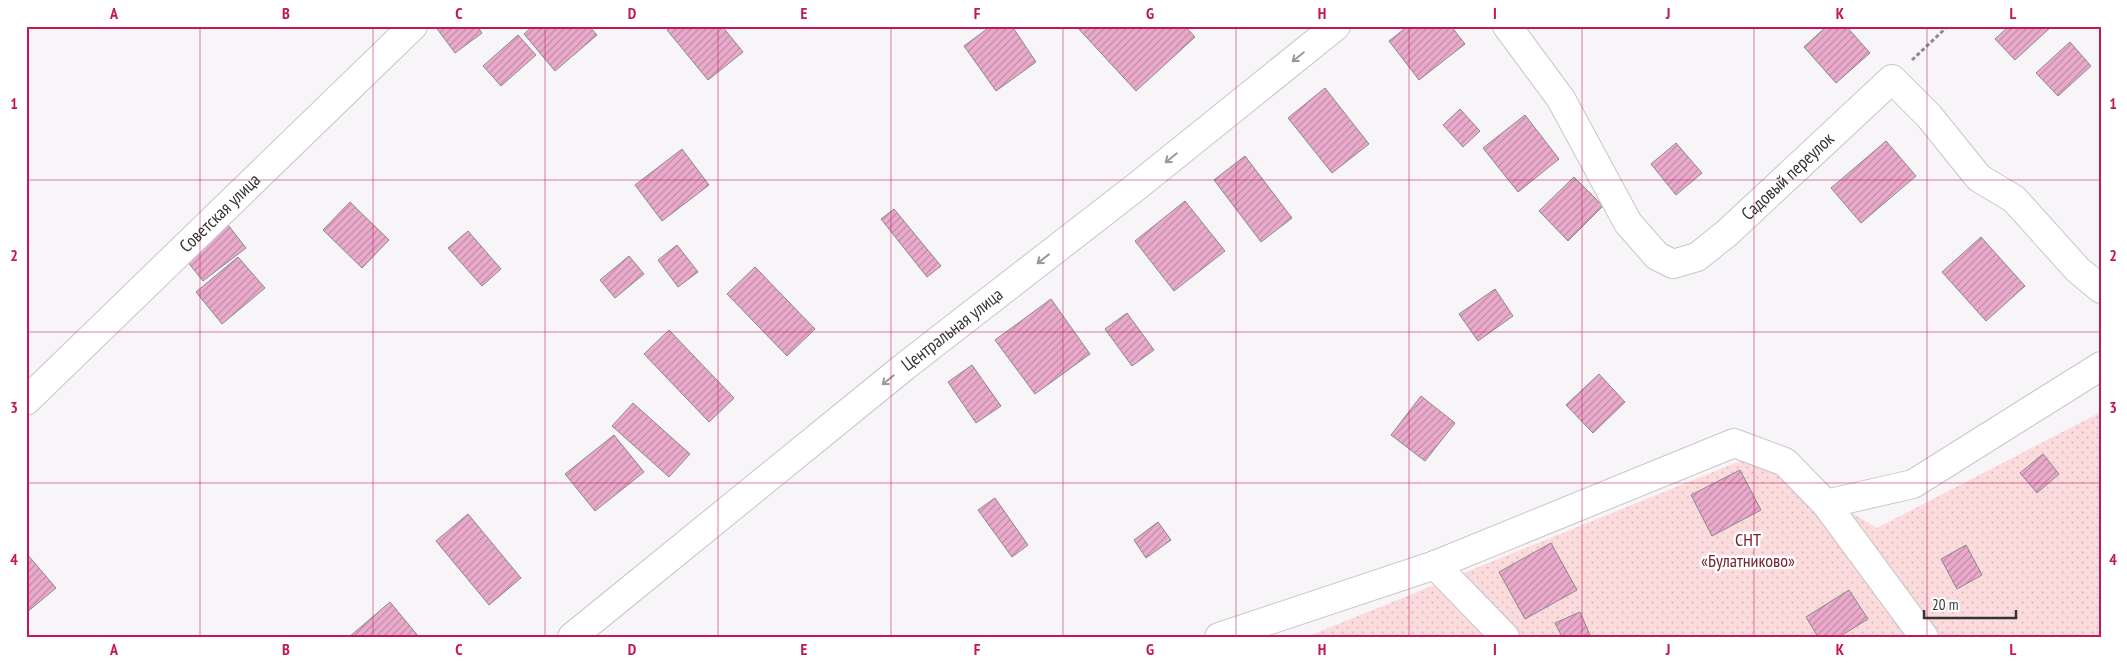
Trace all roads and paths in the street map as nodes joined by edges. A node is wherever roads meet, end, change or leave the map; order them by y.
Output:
1 (413, 26) edge
2 (1336, 26) edge
3 (1507, 26) edge
4 (1948, 26) edge
5 (1892, 79) junction
6 (2101, 289) edge
7 (2101, 366) edge
8 (26, 401) edge
9 (1826, 504) junction
10 (1435, 566) junction
11 (572, 637) edge
12 (1219, 637) edge
13 (1505, 637) edge
14 (1924, 637) edge

1 - 8 street, Советская улица
2 -> 11 street, Центральная улица
3 - 5 street, Садовый переулок
4 - 5 path
5 - 6 street
7 - 9 street
9 - 10 street
9 - 14 street
10 - 12 street
10 - 13 street

